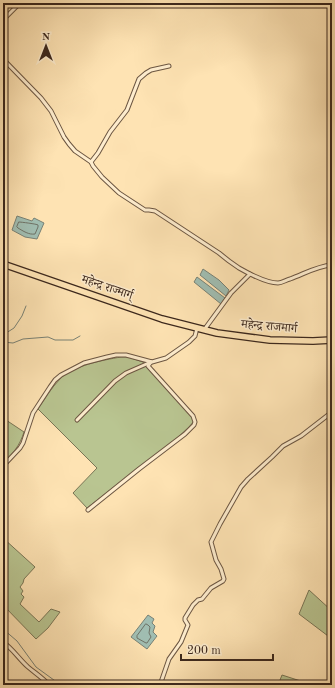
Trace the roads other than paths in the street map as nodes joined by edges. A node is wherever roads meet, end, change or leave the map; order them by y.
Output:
1 (20, 3) edge
2 (3, 20) edge
3 (3, 59) edge
4 (169, 66) dead end
5 (91, 162) junction
6 (3, 264) edge
7 (332, 264) edge
8 (250, 274) junction
9 (197, 328) junction
10 (204, 330) junction
11 (332, 340) edge
12 (151, 362) junction
13 (332, 412) edge
14 (76, 420) dead end
15 (3, 466) edge
16 (88, 510) dead end
17 (3, 642) edge
18 (49, 685) edge
19 (160, 685) edge

1 - 2 street
3 - 5 street
4 - 5 street
5 - 8 street
6 - 9 highway, महेन्द्र राज्मार्ग्
7 - 8 street
8 - 10 street
9 - 10 highway, महेन्द्र राज्मार्ग्
9 - 12 street
10 - 11 highway, महेन्द्र राजमार्ग
12 - 14 street
12 - 15 street
12 - 16 street
13 - 19 street
17 - 18 street

